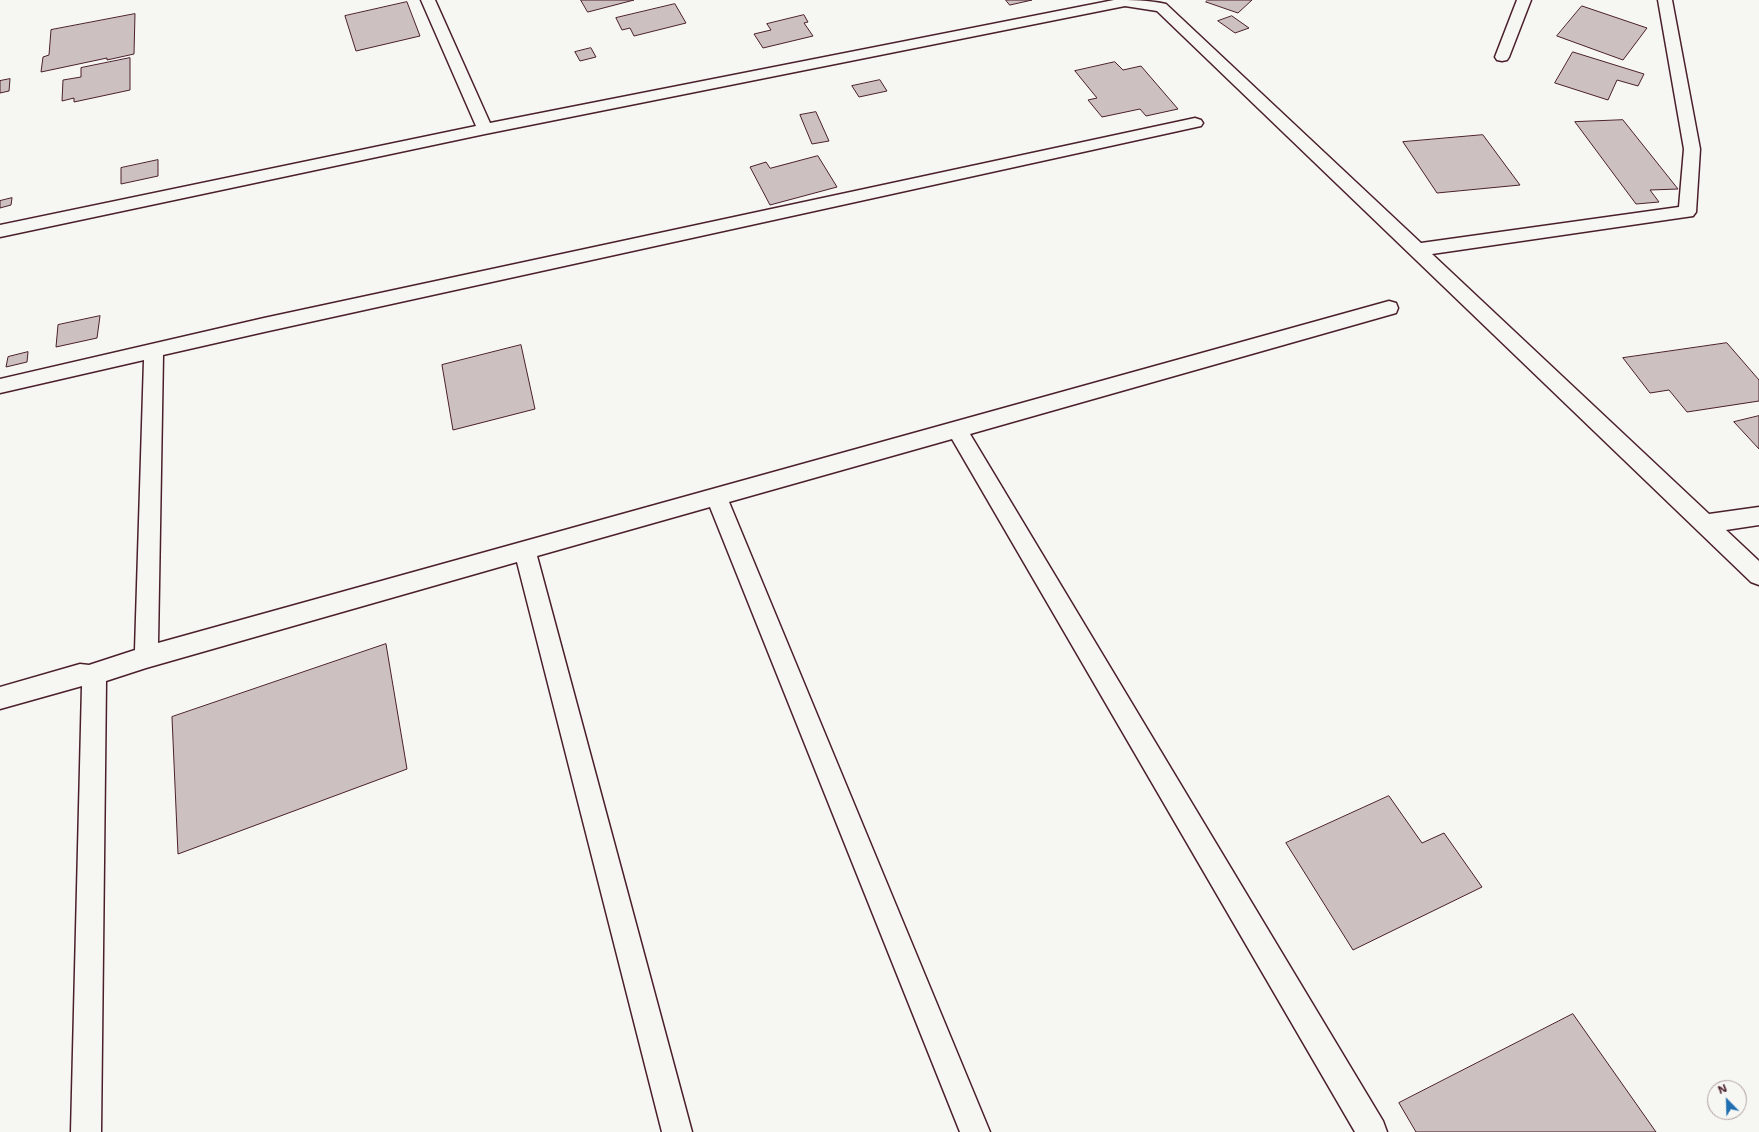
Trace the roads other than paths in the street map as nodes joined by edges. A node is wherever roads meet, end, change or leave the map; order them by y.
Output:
1 (428, 0) edge
2 (1524, 0) edge
3 (1665, 0) edge
4 (1164, 4) edge
5 (1502, 56) dead end
6 (1195, 123) dead end
7 (485, 129) junction
8 (0, 231) edge
9 (1417, 250) junction
10 (1390, 308) dead end
11 (154, 351) junction
12 (0, 386) edge
13 (957, 429) junction
14 (716, 497) junction
15 (1759, 516) edge
16 (1705, 524) junction
17 (525, 551) junction
18 (1759, 575) edge
19 (146, 657) junction
20 (90, 676) junction
21 (0, 698) edge
22 (86, 1132) edge
23 (677, 1132) edge
24 (976, 1132) edge
25 (1372, 1132) edge

1 - 7 street
2 - 5 street
3 - 9 street
4 - 7 street
4 - 9 street
6 - 11 street
7 - 8 street
9 - 16 street
10 - 13 street
11 - 12 street
11 - 19 street
13 - 14 street
13 - 25 street
14 - 17 street
14 - 24 street
15 - 16 street
16 - 18 street
17 - 19 street
17 - 23 street
19 - 20 street
20 - 21 street
20 - 22 street

